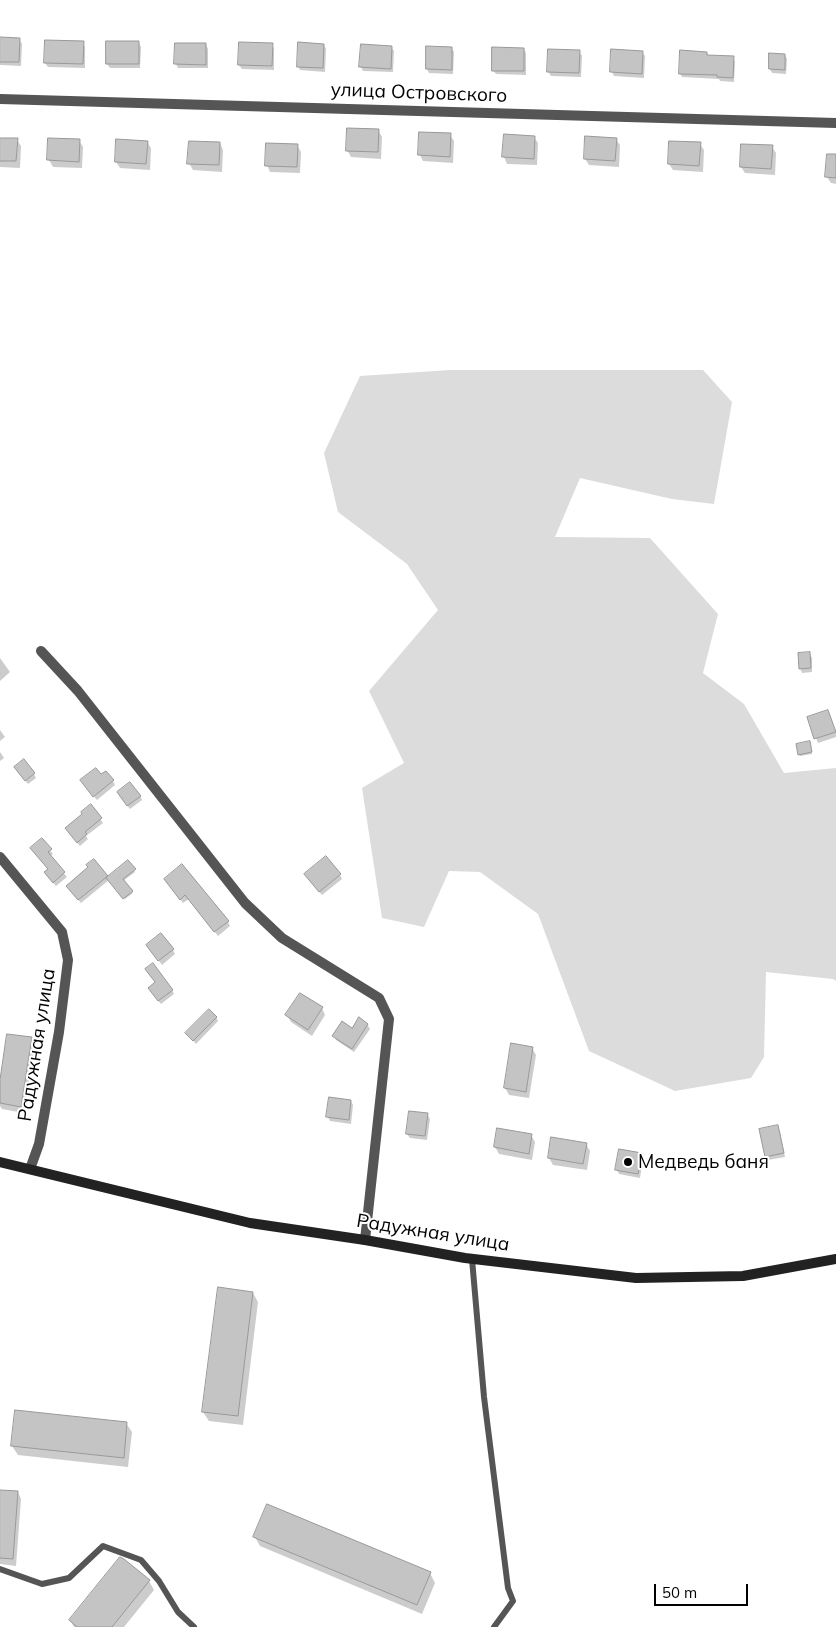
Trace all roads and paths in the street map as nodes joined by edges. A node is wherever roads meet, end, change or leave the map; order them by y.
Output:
1 (0, 99) edge
2 (836, 123) edge
3 (41, 651) dead end
4 (0, 858) edge
5 (0, 1162) edge
6 (30, 1169) junction
7 (366, 1240) junction
8 (472, 1259) junction
9 (836, 1259) edge
10 (0, 1569) edge
11 (194, 1627) edge
12 (494, 1627) edge

1 - 2 street, улица Островского
3 - 7 street
4 - 6 street, Радужная улица
5 - 6 street, Радужная улица
6 - 7 street, Радужная улица
7 - 8 street, Радужная улица
8 - 9 street, Радужная улица
8 - 12 lane
10 - 11 lane

